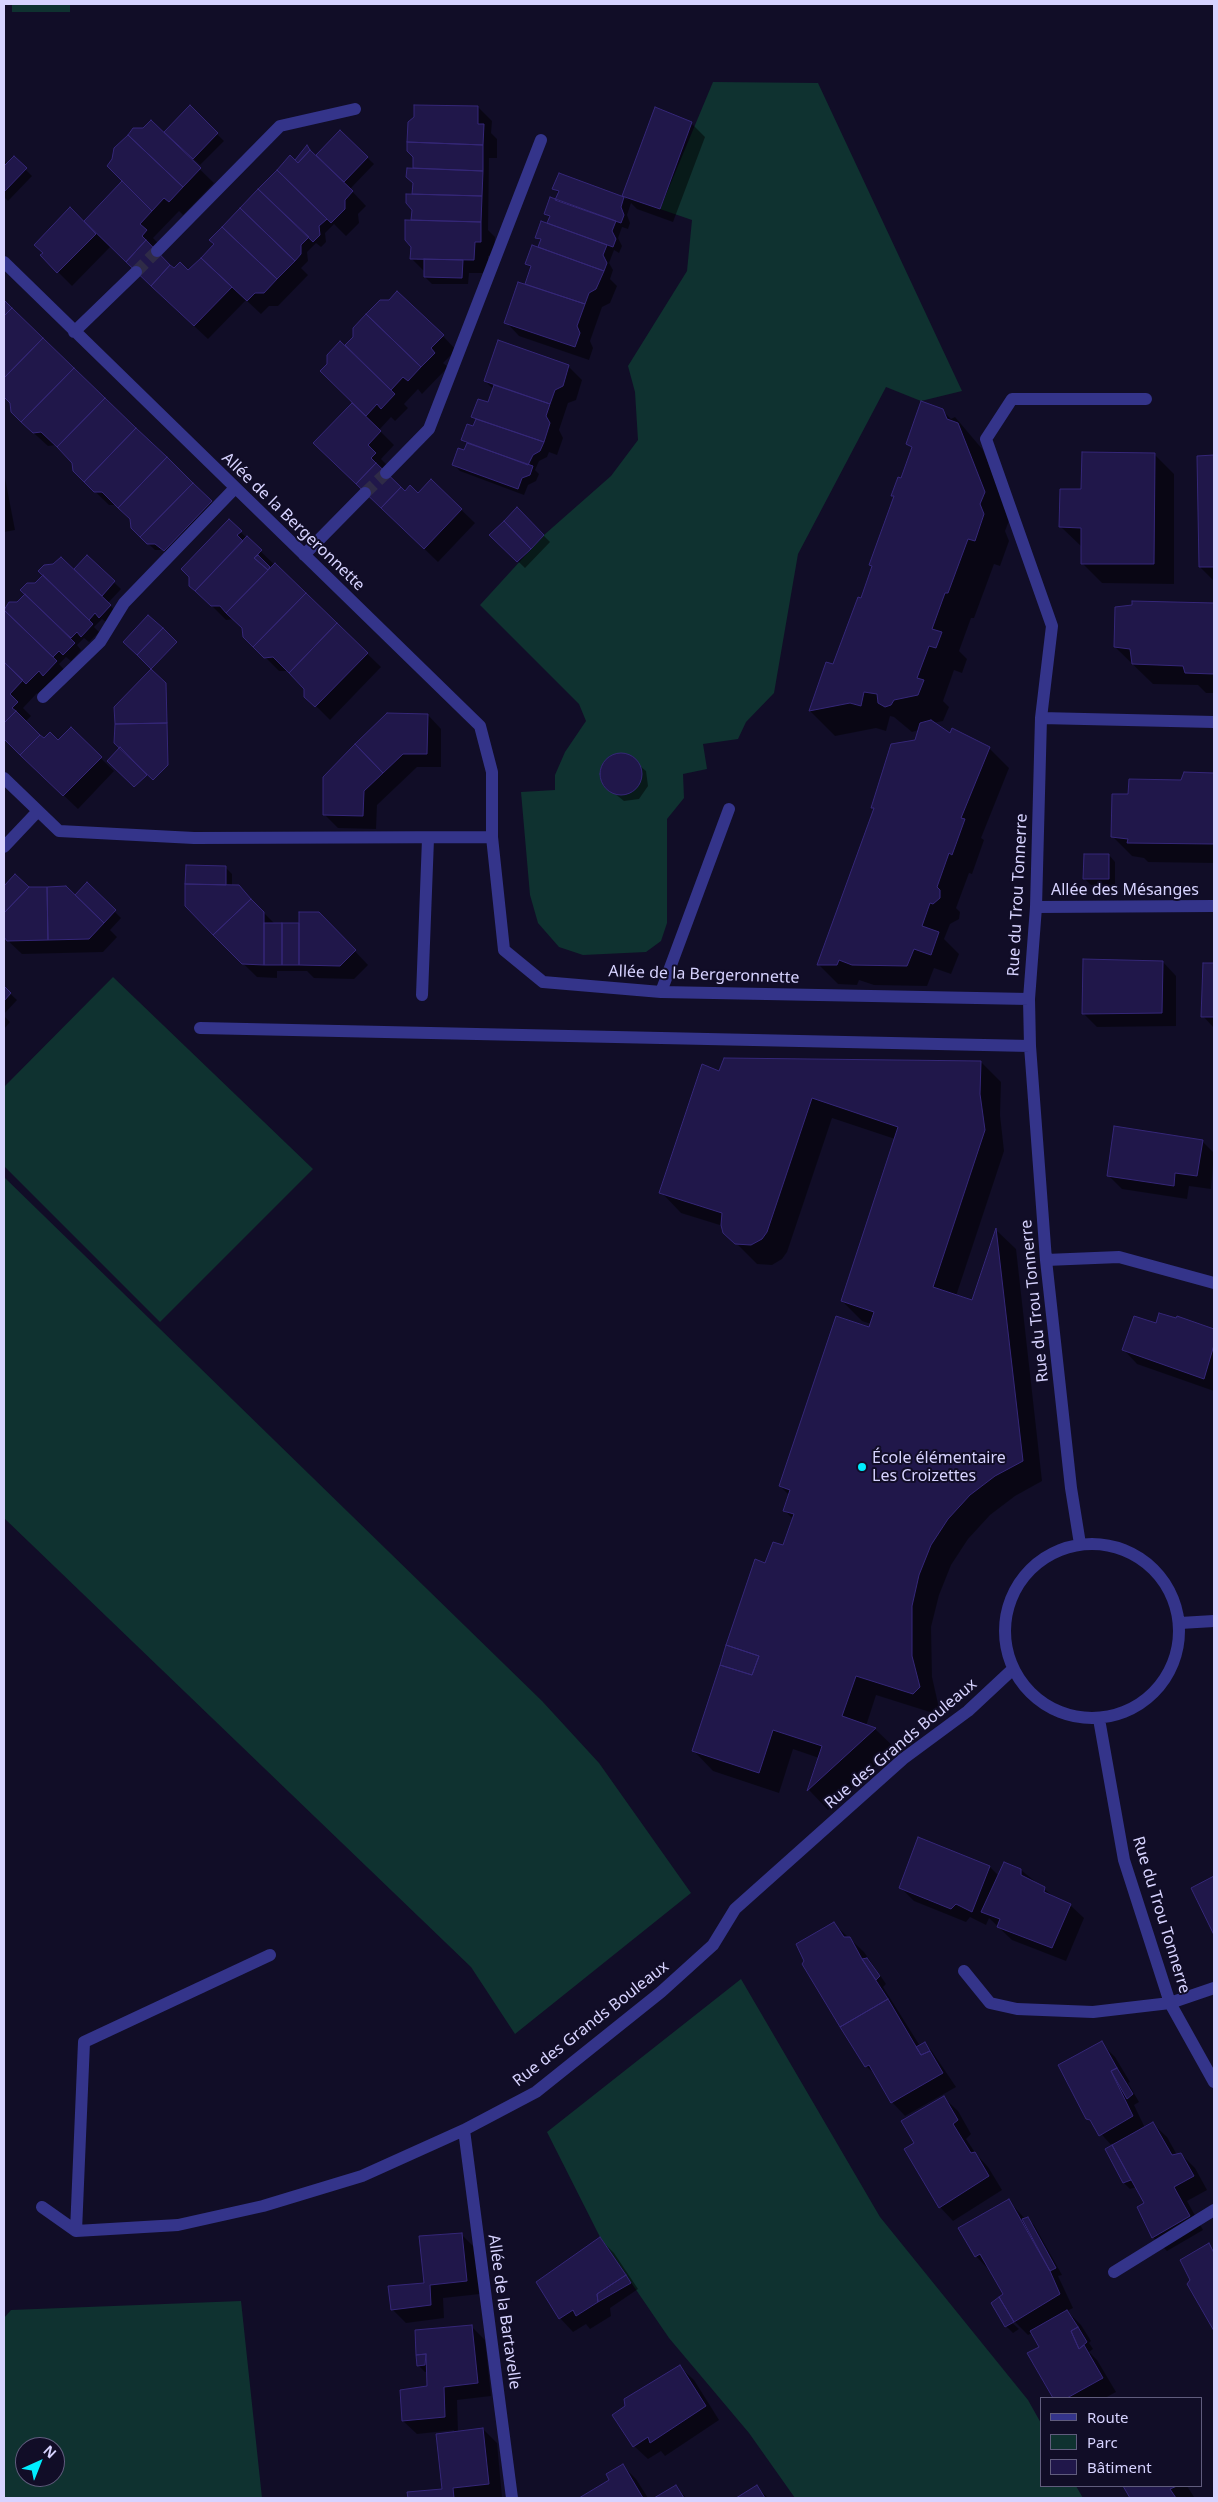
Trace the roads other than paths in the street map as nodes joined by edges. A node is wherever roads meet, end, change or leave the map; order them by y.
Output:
1 (355, 109) dead end
2 (541, 140) dead end
3 (157, 251) tunnel mouth
4 (4, 262) edge
5 (136, 272) tunnel mouth
6 (74, 332) junction
7 (1146, 399) dead end
8 (386, 473) tunnel mouth
9 (235, 488) junction
10 (365, 493) tunnel mouth
11 (304, 555) junction
12 (43, 697) dead end
13 (1041, 718) junction
14 (1214, 722) edge
15 (4, 778) edge
16 (729, 809) dead end
17 (38, 811) junction
18 (492, 837) junction
19 (428, 839) junction
20 (4, 847) edge
21 (1214, 906) edge
22 (1036, 907) junction
23 (661, 992) junction
24 (422, 995) dead end
25 (1028, 1000) junction
26 (200, 1028) dead end
27 (1030, 1046) junction
28 (1046, 1260) junction
29 (1214, 1283) edge
30 (1080, 1544) junction
31 (1214, 1620) edge
32 (1180, 1623) junction
33 (1013, 1670) junction
34 (1099, 1719) junction
35 (270, 1955) dead end
36 (964, 1971) dead end
37 (1214, 1988) edge
38 (1170, 2003) junction
39 (1214, 2082) edge
40 (464, 2130) junction
41 (42, 2207) dead end
42 (1214, 2210) edge
43 (76, 2231) junction
44 (1114, 2272) dead end
45 (512, 2498) edge

1 - 3 street
2 - 8 street
4 - 6 street, Allée de la Bergeronnette
5 - 6 street
6 - 9 street, Allée de la Bergeronnette
7 - 13 street, Rue du Trou Tonnerre
9 - 11 street, Allée de la Bergeronnette
9 - 12 street
10 - 11 street
11 - 18 street, Allée de la Bergeronnette
13 - 14 street
13 - 22 street, Rue du Trou Tonnerre
15 - 17 street
16 - 23 street
17 - 19 street
17 - 20 street
18 - 19 street
18 - 23 street, Allée de la Bergeronnette
19 - 24 street
21 - 22 street, Allée des Mésanges
22 - 25 street, Rue du Trou Tonnerre
23 - 25 street, Allée de la Bergeronnette
25 - 27 street, Rue du Trou Tonnerre
26 - 27 street
27 - 28 street, Rue du Trou Tonnerre
28 - 29 street
28 - 30 street, Rue du Trou Tonnerre
30 - 32 street
30 - 33 street
31 - 32 street
32 - 34 street
33 - 34 street
33 - 40 street, Rue des Grands Bouleaux
34 - 38 street, Rue du Trou Tonnerre
35 - 43 street
36 - 38 street
37 - 38 street
38 - 39 street, Rue du Trou Tonnerre
40 - 43 street, Rue des Grands Bouleaux
40 - 45 street, Allée de la Bartavelle
41 - 43 street
42 - 44 street

